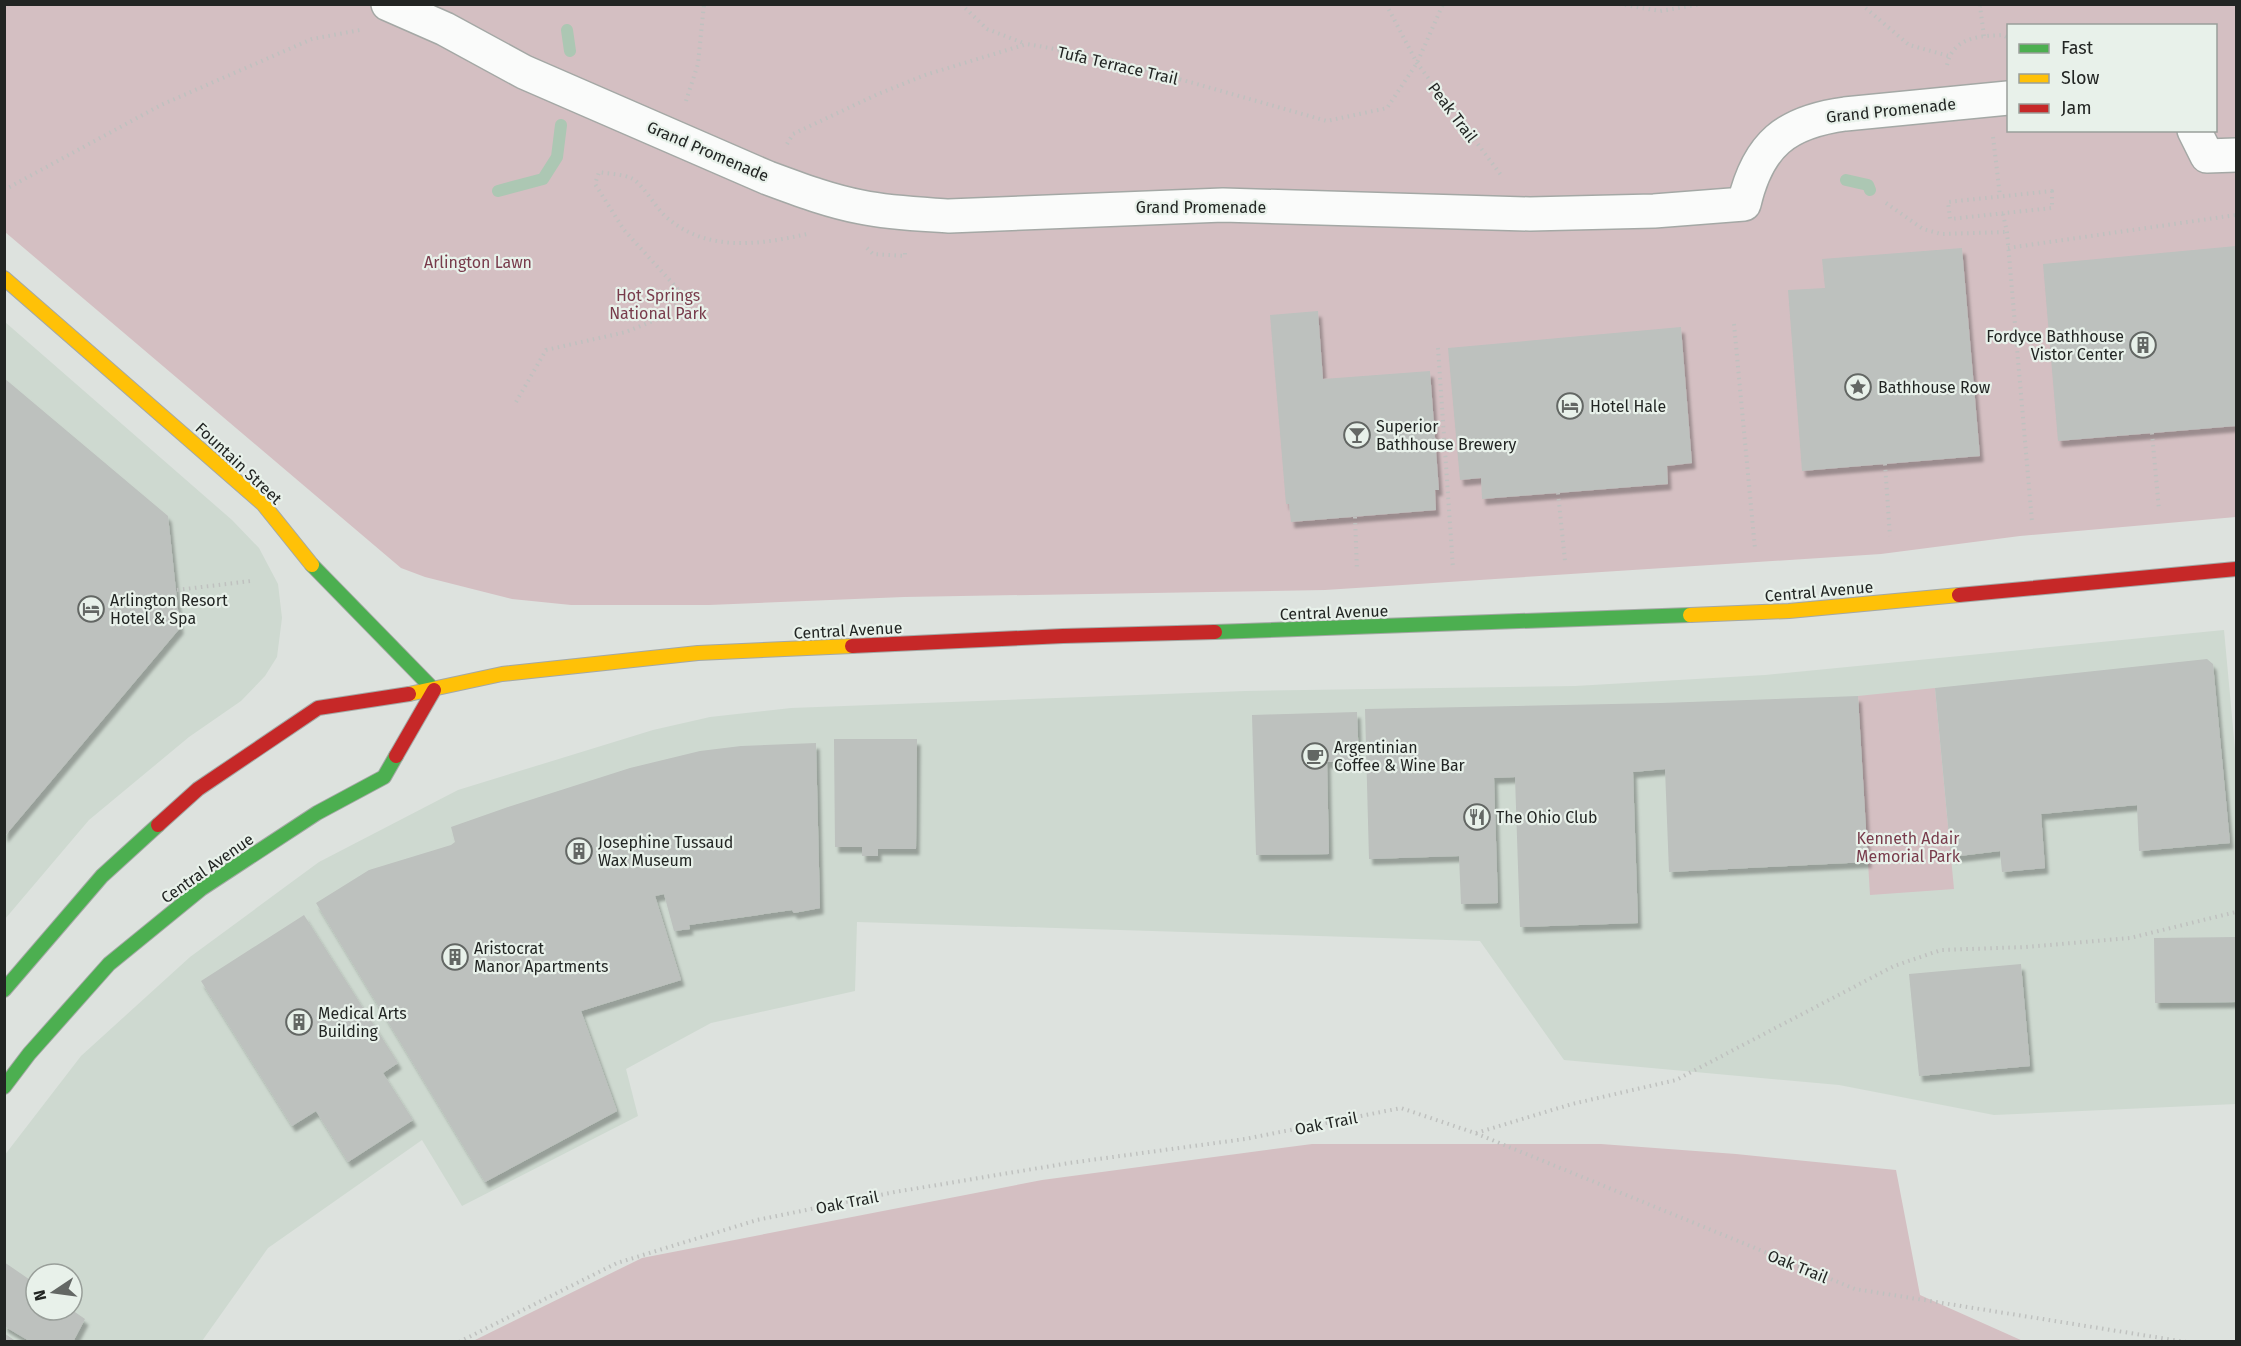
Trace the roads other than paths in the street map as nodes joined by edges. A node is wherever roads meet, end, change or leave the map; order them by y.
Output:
1 (388, 4) edge
2 (2007, 98) edge
3 (2195, 132) edge
4 (2236, 155) edge
5 (4, 278) edge
6 (2236, 569) edge
7 (434, 690) junction
8 (4, 990) edge
9 (4, 1087) edge

1 - 2 street, Grand Promenade
3 - 4 street
5 - 7 main road, Fountain Street
6 - 7 main road, Central Avenue
7 - 8 main road, Central Avenue
7 - 9 main road, Central Avenue

